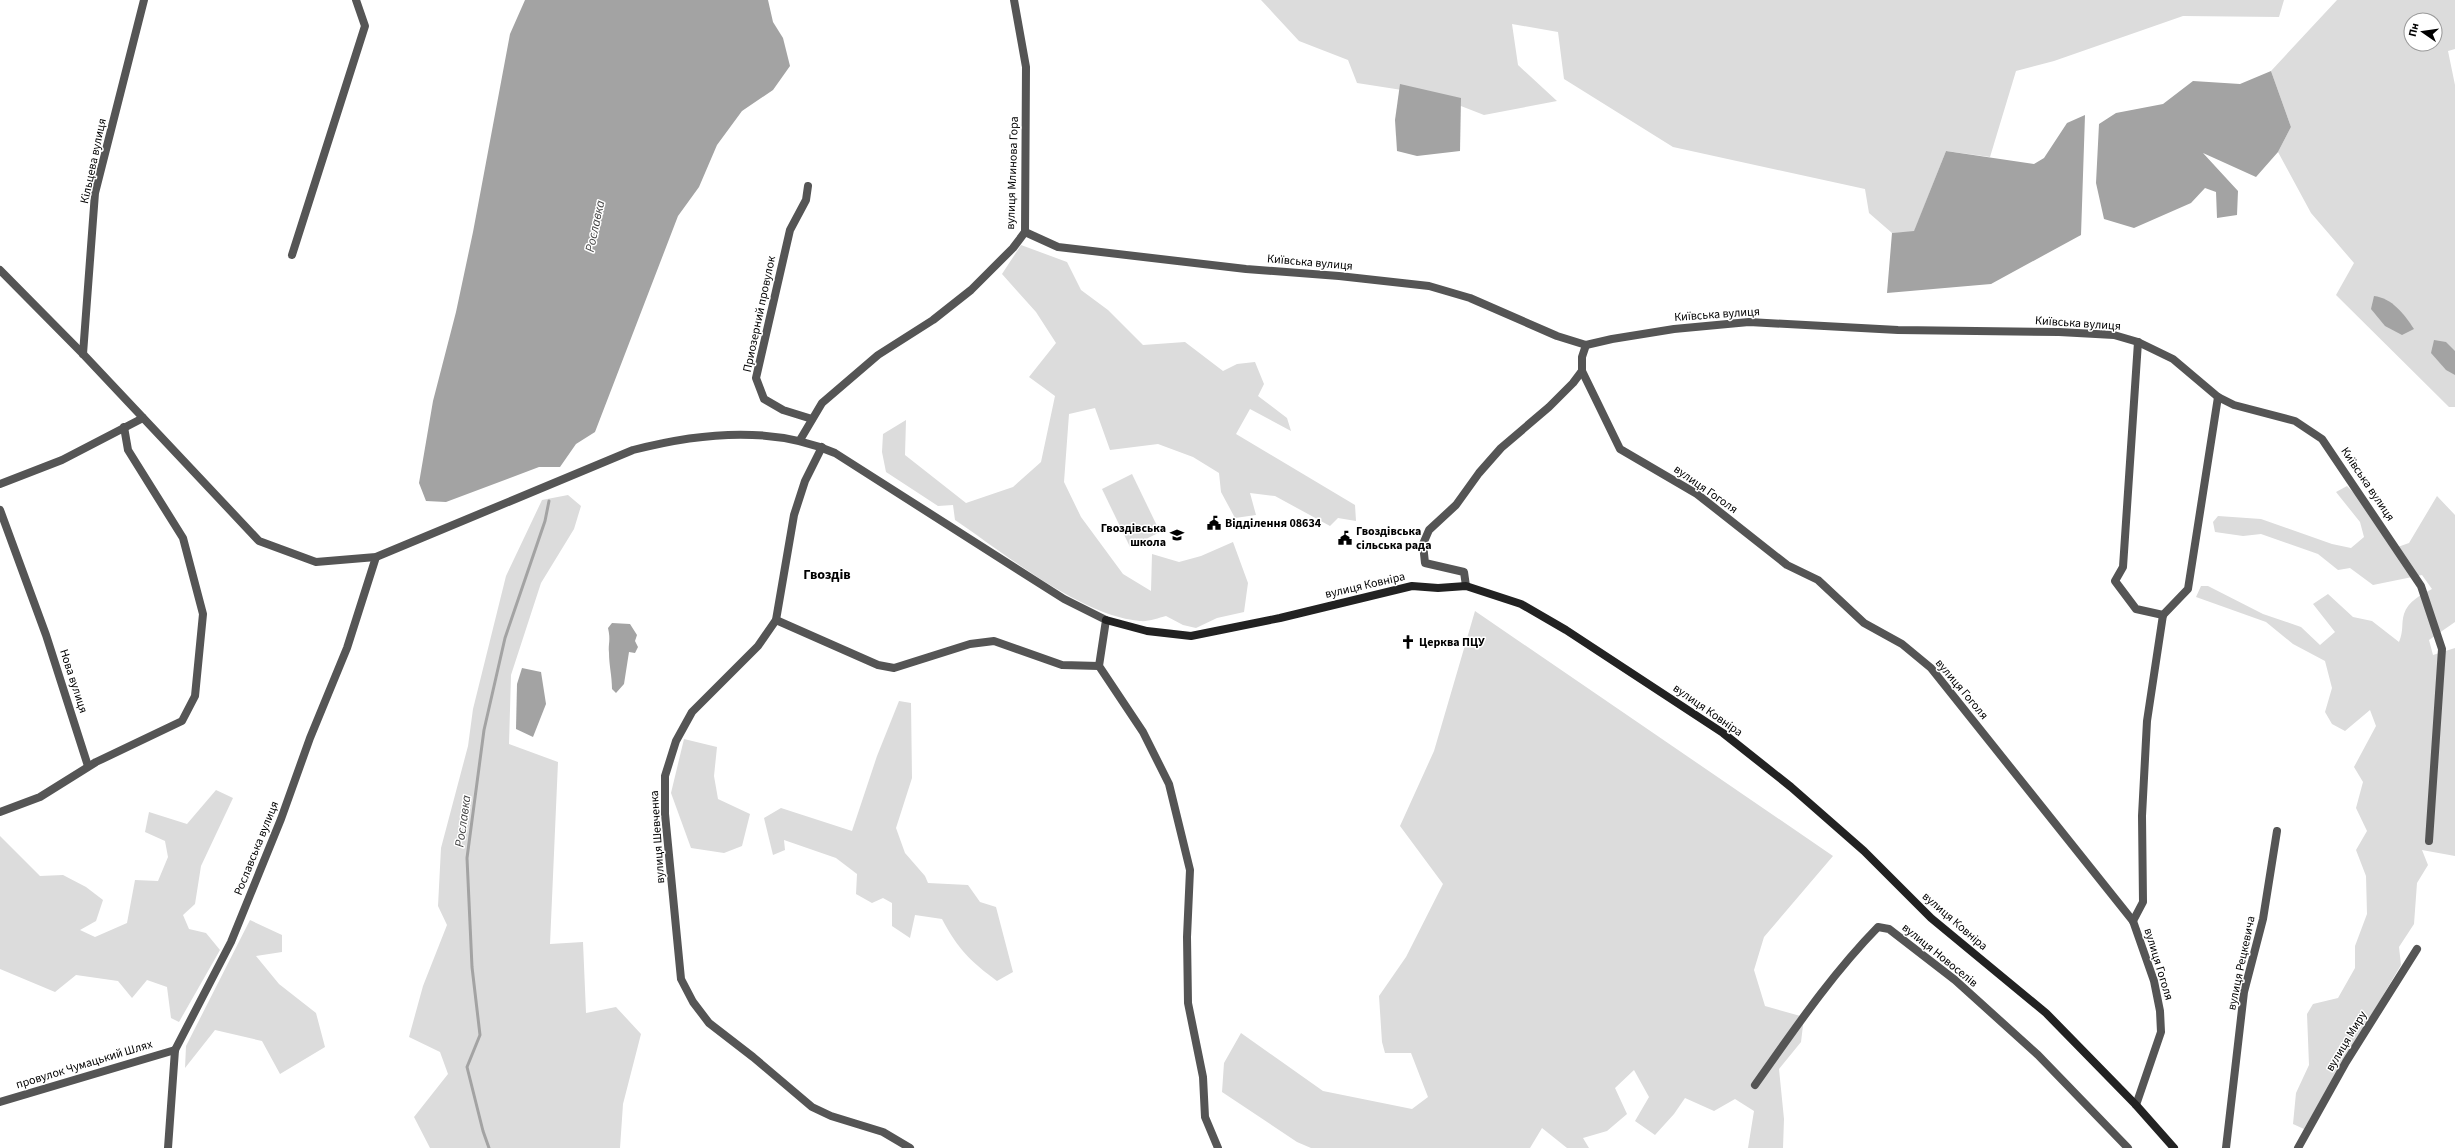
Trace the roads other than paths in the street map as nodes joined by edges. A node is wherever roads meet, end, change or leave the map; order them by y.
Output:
1 (144, 0) edge
2 (356, 0) edge
3 (1014, 0) edge
4 (808, 186) dead end
5 (1024, 232) junction
6 (292, 255) dead end
7 (0, 270) edge
8 (2138, 342) junction
9 (1586, 345) junction
10 (83, 354) junction
11 (1582, 371) junction
12 (2218, 397) junction
13 (143, 418) junction
14 (812, 419) junction
15 (124, 426) junction
16 (800, 440) junction
17 (822, 447) junction
18 (0, 484) edge
19 (0, 510) edge
20 (376, 557) junction
21 (1466, 586) junction
22 (2163, 616) junction
23 (776, 620) junction
24 (1106, 620) junction
25 (1099, 666) junction
26 (88, 766) junction
27 (0, 812) edge
28 (2277, 831) dead end
29 (2429, 841) dead end
30 (2133, 921) junction
31 (2417, 949) dead end
32 (175, 1050) junction
33 (1755, 1085) dead end
34 (0, 1102) edge
35 (2136, 1106) junction
36 (168, 1148) edge
37 (910, 1148) edge
38 (1218, 1148) edge
39 (2128, 1148) edge
40 (2174, 1148) edge
41 (2226, 1148) edge
42 (2298, 1148) edge

1 - 10 street, Кільцева вулиця
2 - 6 street
3 - 5 street, вулиця Млинова Гора
4 - 14 street, Приозерний провулок
5 - 9 street, Київська вулиця
5 - 14 street, вулиця Млинова Гора
7 - 10 street
8 - 9 street, Київська вулиця
8 - 12 street, Київська вулиця
8 - 22 street
9 - 11 street
10 - 13 street
11 - 21 street
11 - 30 street, вулиця Гоголя
12 - 22 street
12 - 29 street, Київська вулиця
13 - 15 street
13 - 20 street
14 - 16 street, вулиця Млинова Гора
15 - 18 street
15 - 26 street
16 - 17 street
16 - 20 street
17 - 23 street, вулиця Шевченка
17 - 24 street
19 - 26 street, Нова вулиця
20 - 32 street, Рославська вулиця
21 - 24 street, вулиця Ковніра
21 - 35 street, вулиця Ковніра
22 - 30 street, вулиця Гоголя
23 - 25 street
23 - 37 street, вулиця Шевченка
24 - 25 street
25 - 38 street
26 - 27 street
28 - 41 street, вулиця Рецкевича
30 - 35 street, вулиця Гоголя
31 - 42 street, вулиця Миру
32 - 34 street, провулок Чумацький Шлях
32 - 36 street, Рославська вулиця
33 - 39 street, вулиця Новоселів
35 - 40 street, вулиця Ковніра

